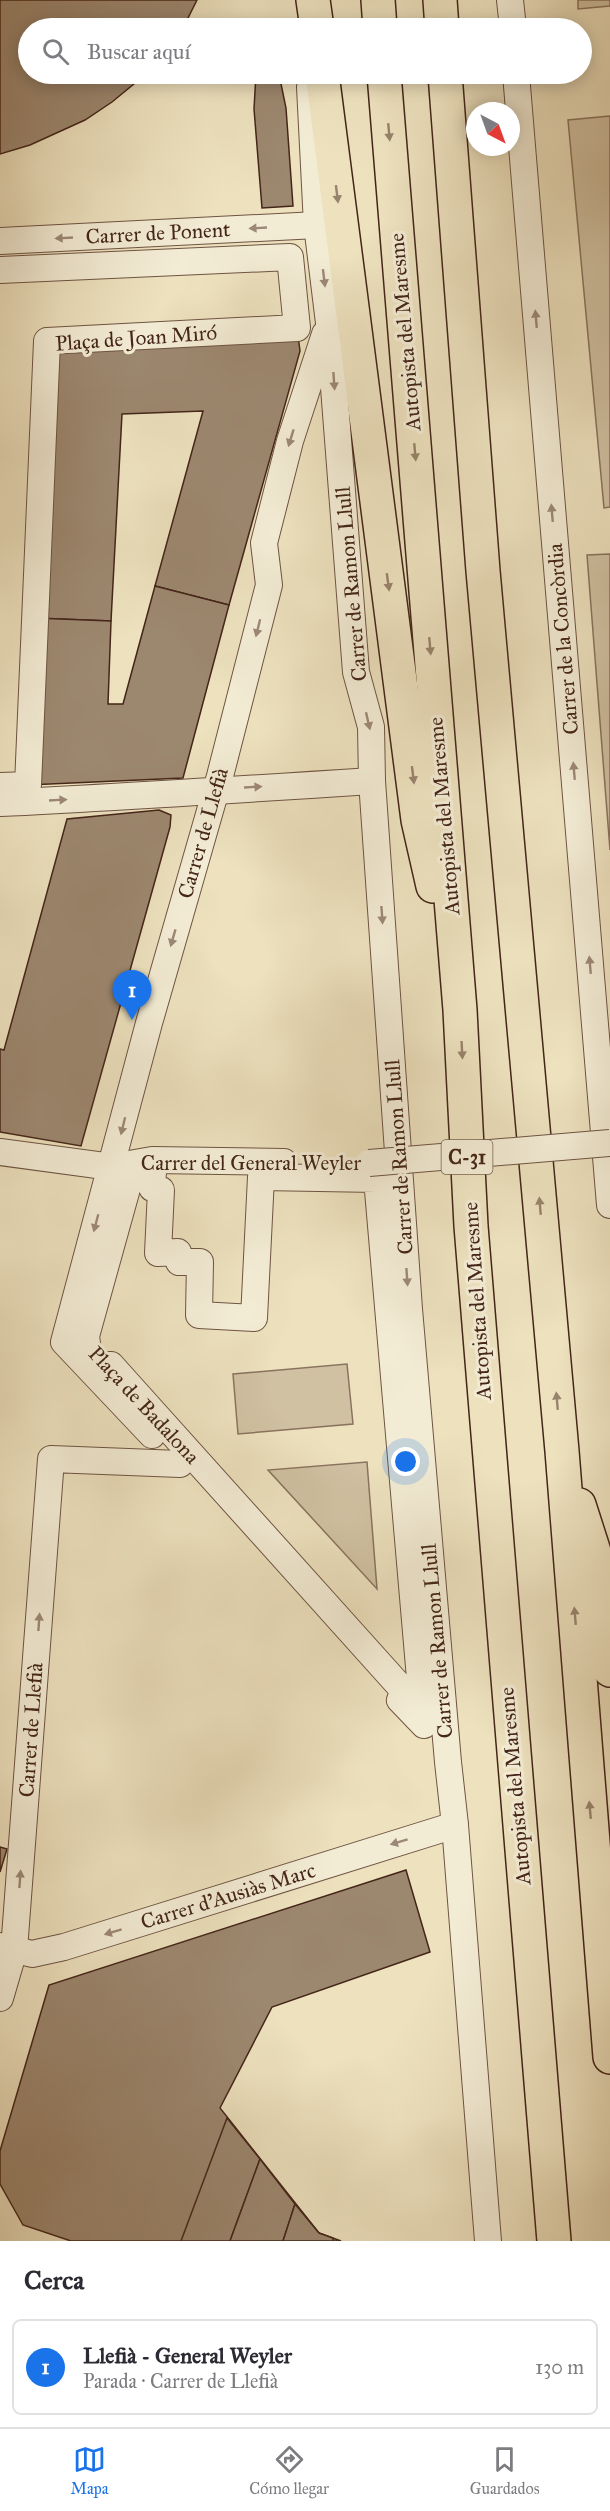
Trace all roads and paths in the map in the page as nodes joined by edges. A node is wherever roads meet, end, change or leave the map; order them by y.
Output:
1 (305, 0) edge
2 (313, 0) edge
3 (378, 0) edge
4 (440, 0) edge
5 (510, 0) edge
6 (306, 18) edge
7 (315, 18) edge
8 (379, 18) edge
9 (441, 18) edge
10 (512, 18) edge
11 (310, 84) edge
12 (323, 84) edge
13 (385, 84) edge
14 (446, 84) edge
15 (517, 84) edge
16 (317, 225) junction
17 (0, 242) edge
18 (0, 270) edge
19 (329, 323) junction
20 (372, 781) junction
21 (0, 786) edge
22 (216, 791) junction
23 (0, 803) edge
24 (460, 1010) junction
25 (610, 1143) edge
26 (0, 1152) edge
27 (112, 1167) junction
28 (610, 1205) edge
29 (64, 1342) joint
30 (562, 1451) junction
31 (180, 1464) junction
32 (610, 1670) edge
33 (400, 1700) joint
34 (448, 1762) junction
35 (455, 1825) junction
36 (7, 1948) edge
37 (0, 1998) edge
38 (610, 2057) edge
39 (488, 2241) edge
40 (554, 2241) edge

1 - 6 street
2 - 7 highway
3 - 8 highway
4 - 9 highway
5 - 10 street
11 - 16 street, Carrer de Ramon Llull
12 -> 24 highway
13 -> 24 highway, Autopista del Maresme / C-31
30 -> 14 highway
28 -> 15 street, Carrer de la Concòrdia
16 -> 17 street, Carrer de Ponent
16 -> 19 street, Carrer de Ramon Llull
18 - 21 street, Plaça de Joan Miró
19 -> 20 street, Carrer de Ramon Llull
19 -> 22 street, Carrer de Llefià
22 -> 20 street
20 -> 34 street, Carrer de Ramon Llull
23 -> 22 street
22 -> 27 street, Carrer de Llefià
24 -> 40 highway, Autopista del Maresme / C-31
25 - 27 street, Carrer del General Weyler, bridge
26 - 27 street, Carrer del General Weyler
27 -> 29 street, Carrer de Llefià
29 - 31 street, Plaça de Badalona
30 - 32 highway
38 -> 30 highway
31 - 34 street, Plaça de Badalona
36 -> 31 street, Carrer de Llefià
33 - 33 street, Plaça de Badalona
34 - 35 street, Carrer de Ramon Llull
35 -> 36 street, Carrer d'Ausiàs Marc
35 - 39 street, Carrer de Ramon Llull
36 - 37 street, Carrer de Llefià

